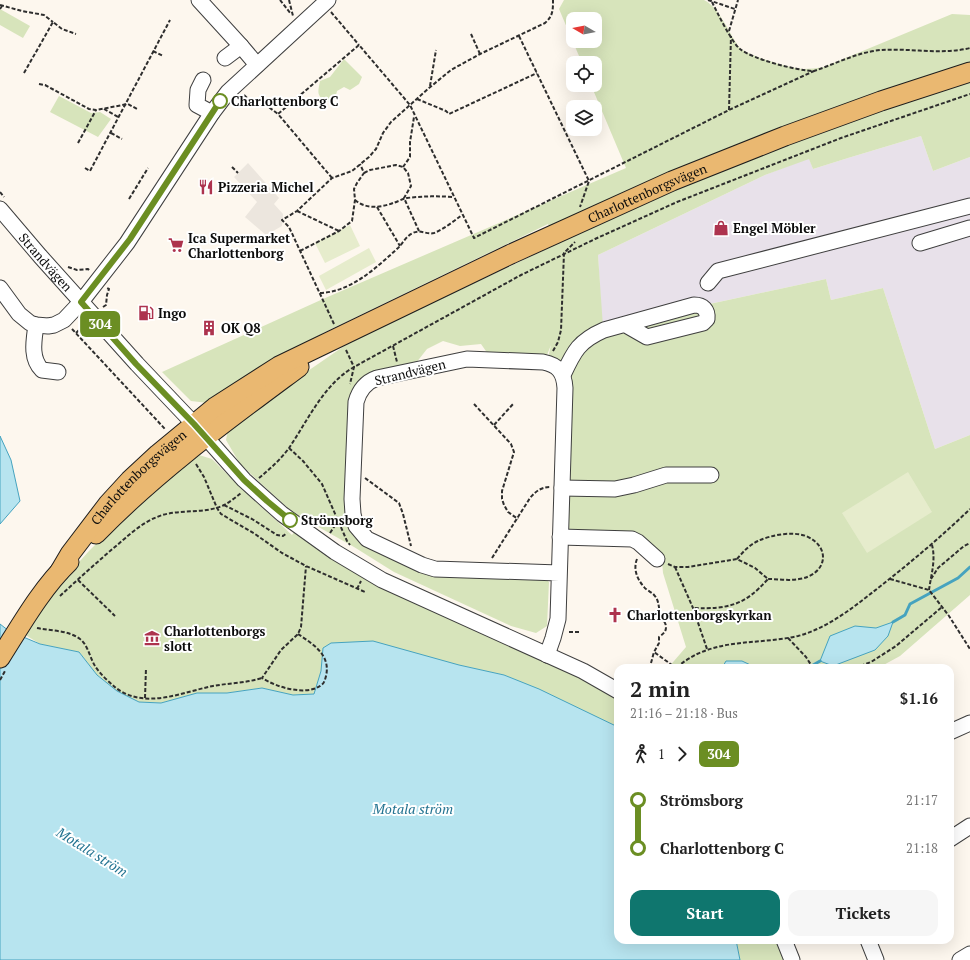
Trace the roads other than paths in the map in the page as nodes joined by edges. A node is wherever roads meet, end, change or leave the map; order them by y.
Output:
1 (199, 0) edge
2 (326, 2) edge
3 (241, 46) junction
4 (225, 58) dead end
5 (258, 65) junction
6 (970, 72) edge
7 (203, 80) dead end
8 (212, 113) junction
9 (970, 206) edge
10 (0, 209) edge
11 (970, 228) edge
12 (920, 243) dead end
13 (708, 283) dead end
14 (0, 288) edge
15 (81, 302) junction
16 (626, 324) dead end
17 (36, 325) junction
18 (58, 372) dead end
19 (563, 375) junction
20 (200, 430) junction
21 (711, 475) dead end
22 (562, 488) junction
23 (560, 537) junction
24 (657, 559) road end
25 (559, 574) junction
26 (547, 655) junction
27 (3, 663) edge
28 (614, 689) edge
29 (970, 723) edge
30 (954, 730) edge
31 (970, 826) edge
32 (954, 836) edge
33 (786, 944) edge
34 (870, 944) edge
35 (970, 954) edge
36 (792, 960) edge
37 (876, 960) edge
38 (960, 960) edge

1 - 3 street
2 - 5 street
3 - 4 street
3 - 5 street
5 - 8 street
6 - 20 main road, Charlottenborgsvägen
7 - 8 street
8 - 15 street
9 - 13 street
10 - 15 street, Strandvägen
11 - 12 street
14 - 17 street
15 - 17 street
15 - 20 street, Strandvägen
16 - 19 street
17 - 18 street
19 - 22 street
19 - 25 street, Strandvägen
20 - 26 street, Strandvägen
20 - 27 main road, Charlottenborgsvägen
21 - 22 street
22 - 23 street
23 - 24 street
23 - 25 street
25 - 26 street
26 - 28 street, Strandvägen
29 - 30 street
31 - 32 street
33 - 36 street
34 - 37 street
35 - 38 street

